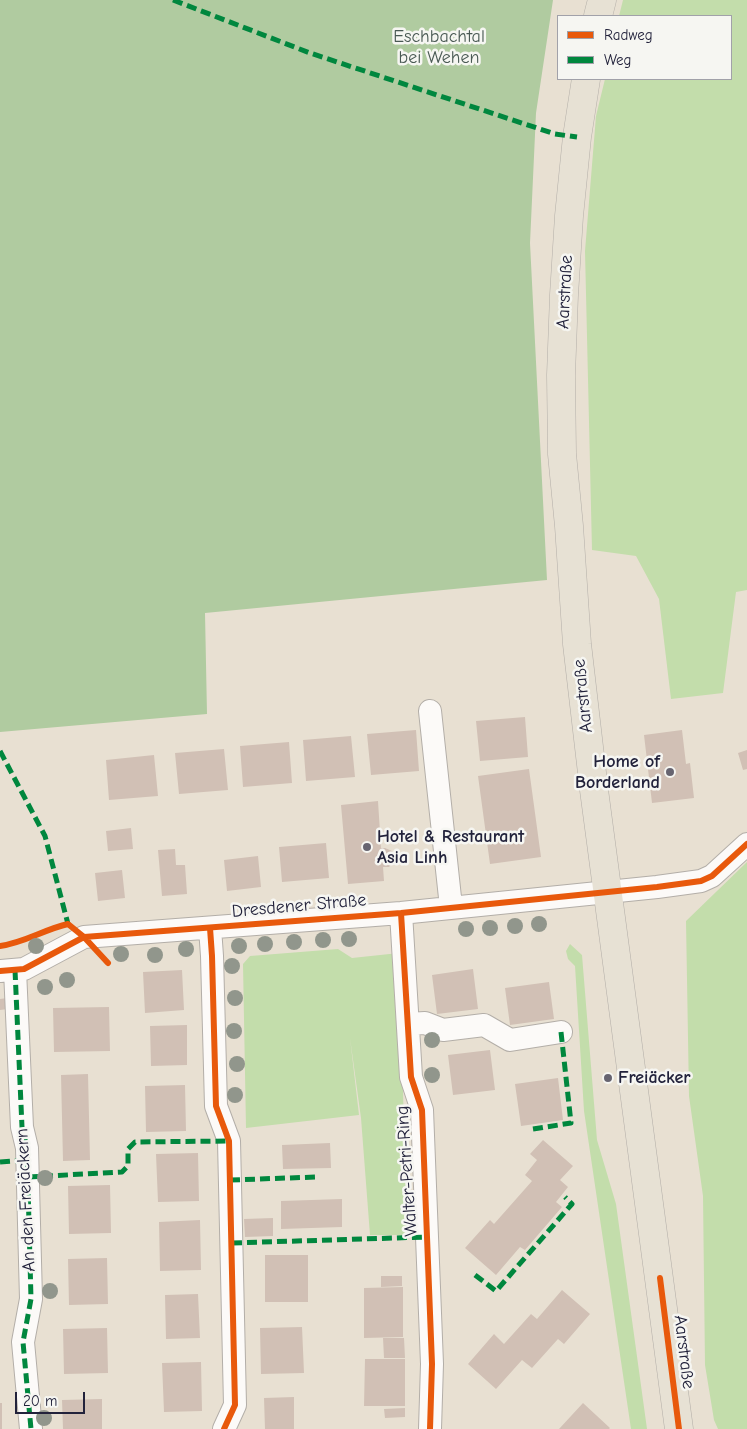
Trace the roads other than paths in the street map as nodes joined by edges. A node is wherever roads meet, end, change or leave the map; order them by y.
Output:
1 (602, 0) edge
2 (598, 15) edge
3 (586, 80) edge
4 (430, 712) dead end
5 (747, 844) edge
6 (607, 891) junction
7 (451, 907) junction
8 (401, 912) junction
9 (210, 928) junction
10 (7, 970) edge
11 (408, 1024) junction
12 (561, 1032) dead end
13 (31, 1429) edge
14 (224, 1429) edge
15 (430, 1429) edge
16 (679, 1429) edge

1 - 2 main road
3 - 6 main road, Aarstraße
4 - 7 street
5 - 6 street, Dresdener Straße
6 - 7 street, Dresdener Straße
6 - 16 main road, Aarstraße
7 - 8 street, Dresdener Straße
8 - 9 street, Dresdener Straße
8 - 11 street, Walter-Petri-Ring
9 - 10 street, Dresdener Straße
9 - 14 street
10 - 13 street, An den Freiäckern
11 - 12 street
11 - 15 street, Walter-Petri-Ring

